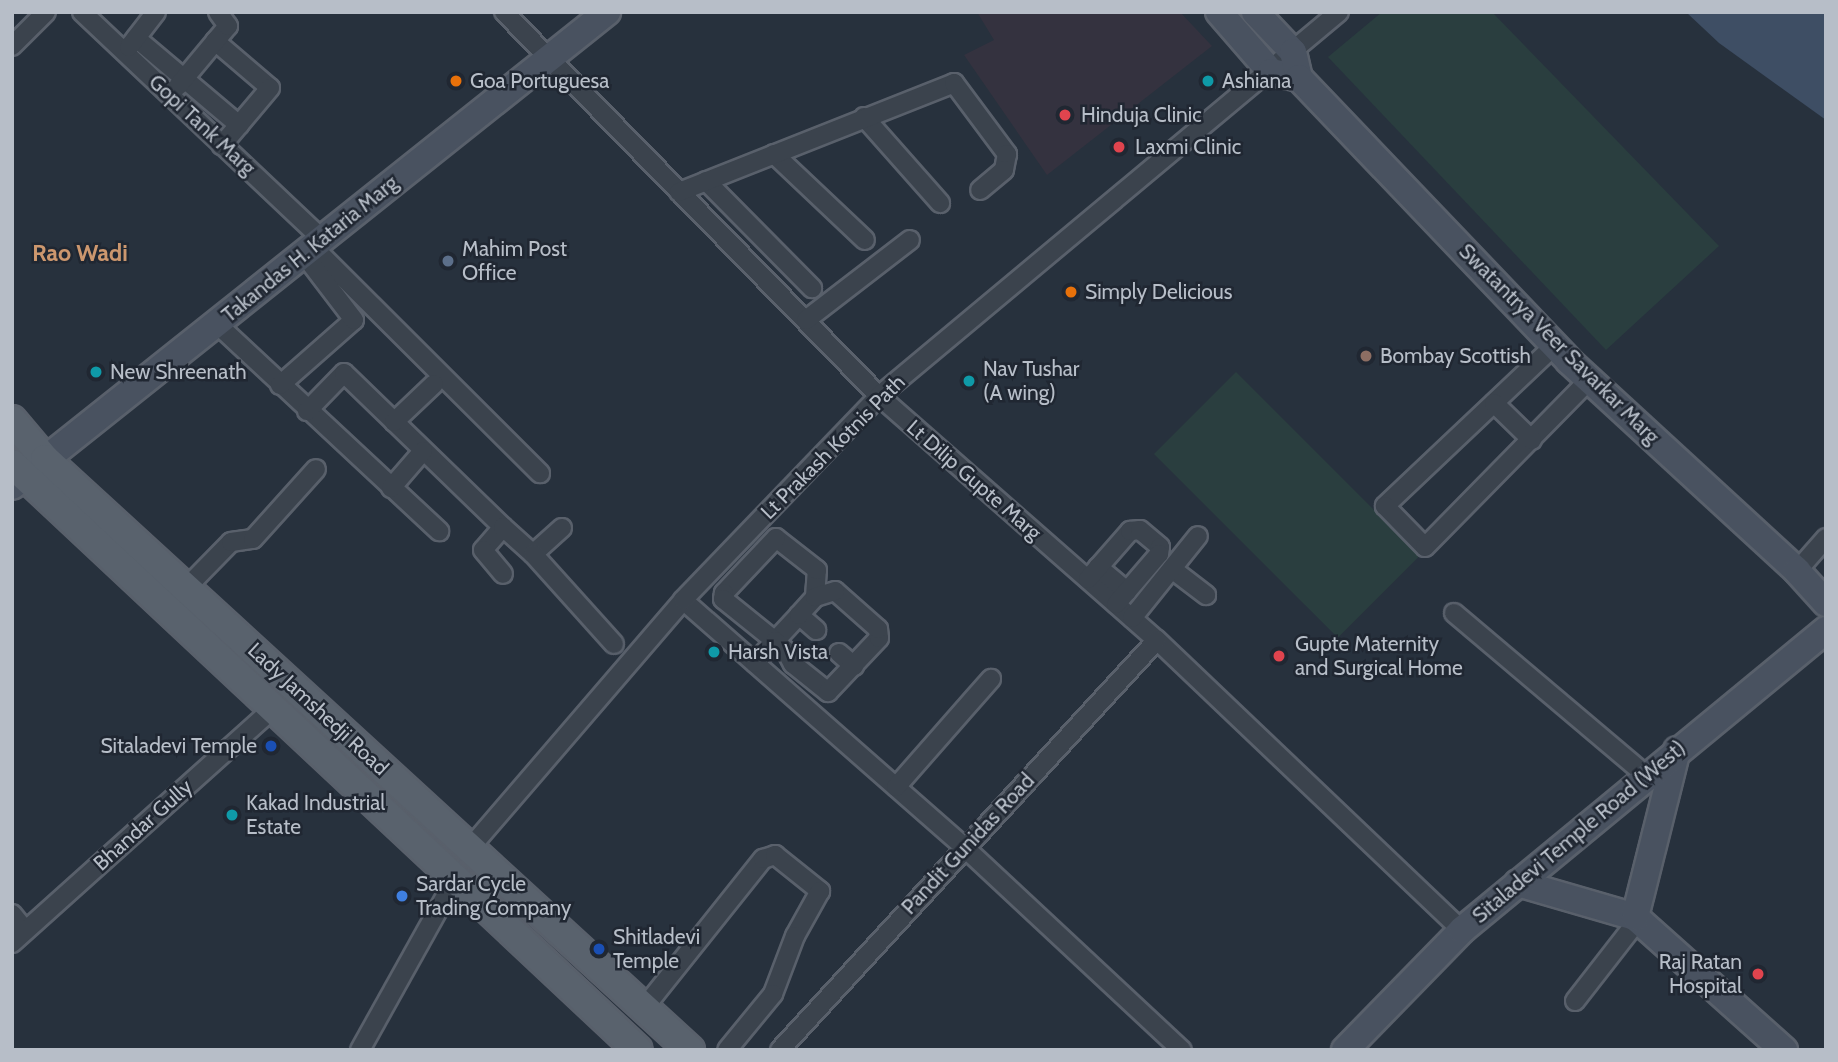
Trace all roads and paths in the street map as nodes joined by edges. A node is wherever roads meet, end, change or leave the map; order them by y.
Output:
1 (46, 12) edge
2 (82, 12) edge
3 (156, 12) edge
4 (218, 12) edge
5 (504, 12) edge
6 (607, 12) edge
7 (1219, 12) edge
8 (1255, 12) edge
9 (1339, 12) edge
10 (136, 38) junction
11 (215, 41) junction
12 (12, 46) edge
13 (125, 52) junction
14 (1293, 52) junction
15 (548, 57) junction
16 (1271, 72) junction
17 (1299, 78) junction
18 (184, 79) junction
19 (170, 96) junction
20 (864, 117) junction
21 (239, 125) junction
22 (222, 145) junction
23 (774, 153) junction
24 (706, 181) junction
25 (980, 190) dead end
26 (679, 192) junction
27 (940, 203) dead end
28 (865, 240) dead end
29 (910, 240) dead end
30 (312, 246) junction
31 (812, 288) dead end
32 (806, 320) junction
33 (217, 324) junction
34 (1555, 346) junction
35 (322, 351) junction
36 (344, 373) junction
37 (1589, 380) junction
38 (433, 384) dead end
39 (281, 385) junction
40 (879, 396) junction
41 (1494, 403) junction
42 (307, 411) junction
43 (12, 420) edge
44 (394, 422) junction
45 (1532, 440) junction
46 (423, 450) junction
47 (46, 459) junction
48 (316, 469) dead end
49 (540, 473) dead end
50 (16, 476) edge
51 (391, 488) junction
52 (503, 527) junction
53 (562, 527) dead end
54 (439, 531) dead end
55 (1198, 536) dead end
56 (1826, 538) edge
57 (533, 554) junction
58 (1172, 569) junction
59 (1797, 571) junction
60 (1093, 573) junction
61 (503, 574) dead end
62 (186, 588) junction
63 (1206, 595) dead end
64 (815, 597) junction
65 (1121, 598) junction
66 (683, 600) junction
67 (1826, 603) edge
68 (1454, 613) dead end
69 (799, 615) junction
70 (1132, 618) junction
71 (816, 630) dead end
72 (1826, 630) edge
73 (1157, 640) junction
74 (775, 641) junction
75 (614, 644) dead end
76 (839, 653) dead end
77 (755, 663) junction
78 (854, 666) junction
79 (991, 679) dead end
80 (274, 708) junction
81 (1677, 750) junction
82 (1646, 775) junction
83 (896, 787) junction
84 (964, 847) junction
85 (470, 848) junction
86 (457, 876) junction
87 (1518, 883) junction
88 (12, 914) edge
89 (1636, 918) junction
90 (24, 929) junction
91 (1462, 930) junction
92 (12, 943) edge
93 (1575, 1001) dead end
94 (644, 1008) junction
95 (1350, 1048) edge
96 (360, 1050) edge
97 (638, 1050) edge
98 (690, 1050) edge
99 (727, 1050) edge
100 (780, 1050) edge
101 (1181, 1050) edge
102 (1784, 1050) edge

1 - 12 street
2 - 13 street, Gopi Tank Marg
3 - 10 street
4 - 11 street
5 - 15 street, Lt Dilip Gupte Marg
6 - 15 main road, Takandas H. Kataria Marg
7 - 16 main road
8 - 14 main road
9 - 14 street, Lt Prakash Kotnis Path
10 - 13 street
10 - 18 street
11 - 18 street
11 - 21 street
13 - 19 street, Gopi Tank Marg
14 - 16 street, Lt Prakash Kotnis Path
14 - 17 main road
15 - 26 street, Lt Dilip Gupte Marg
15 - 30 main road, Takandas H. Kataria Marg
16 - 17 main road
16 - 40 street, Lt Prakash Kotnis Path
17 - 34 main road, Swatantrya Veer Savarkar Marg
18 - 19 street
18 - 21 street
19 - 22 street, Gopi Tank Marg
20 - 23 street
20 - 25 street
20 - 27 street
21 - 22 street
22 - 30 street, Gopi Tank Marg
23 - 24 street
23 - 28 street
24 - 26 street
24 - 31 street
26 - 32 street, Lt Dilip Gupte Marg
29 - 32 street
30 - 33 main road, Takandas H. Kataria Marg
30 - 35 street
30 - 49 street
32 - 40 street, Lt Dilip Gupte Marg
33 - 39 street
33 - 47 main road, Takandas H. Kataria Marg
34 - 37 main road, Swatantrya Veer Savarkar Marg
34 - 41 street
35 - 36 street
35 - 39 street
36 - 42 street
36 - 44 street
37 - 45 street
37 - 59 main road, Swatantrya Veer Savarkar Marg
38 - 44 street
39 - 42 street
40 - 60 street, Lt Dilip Gupte Marg
40 - 66 street, Lt Prakash Kotnis Path
41 - 45 street
41 - 45 street
42 - 51 street
43 - 47 main road, Lady Jamshedji Road
44 - 46 street
46 - 51 street
46 - 52 street
47 - 50 main road, Takandas H. Kataria Marg
47 - 62 main road, Lady Jamshedji Road
48 - 62 street
50 - 80 main road, Lady Jamshedji Road
51 - 54 street
52 - 57 street
52 - 61 street
53 - 57 street
55 - 58 street
56 - 59 street
57 - 75 street
58 - 63 street
58 - 70 street
59 - 67 main road, Swatantrya Veer Savarkar Marg
60 - 65 street, Lt Dilip Gupte Marg
60 - 65 street
62 - 85 main road, Lady Jamshedji Road
64 - 69 street
64 - 74 street
64 - 78 street
65 - 70 street, Lt Dilip Gupte Marg
66 - 77 street
66 - 85 street, Lt Prakash Kotnis Path
68 - 82 street
69 - 71 street
69 - 74 street
70 - 73 street, Lt Dilip Gupte Marg
72 - 81 main road, Sitaladevi Temple Road (West)
73 - 84 street, Pandit Gunidas Road
73 - 91 street, Lt Dilip Gupte Marg
74 - 77 street
74 - 78 street
76 - 78 street
77 - 83 street
79 - 83 street
80 - 86 main road, Lady Jamshedji Road
80 - 90 street, Bhandar Gully
81 - 82 main road, Sitaladevi Temple Road (West)
81 - 89 main road
82 - 87 main road, Sitaladevi Temple Road (West)
83 - 84 street
84 - 100 street, Pandit Gunidas Road
84 - 101 street
85 - 94 main road, Lady Jamshedji Road
86 - 96 street
86 - 97 main road, Lady Jamshedji Road
87 - 89 main road
87 - 91 main road, Sitaladevi Temple Road (West)
88 - 90 street
89 - 93 street
89 - 102 main road
90 - 92 street, Bhandar Gully
91 - 95 main road, Sitaladevi Temple Road (West)
94 - 98 main road, Lady Jamshedji Road
94 - 99 street

